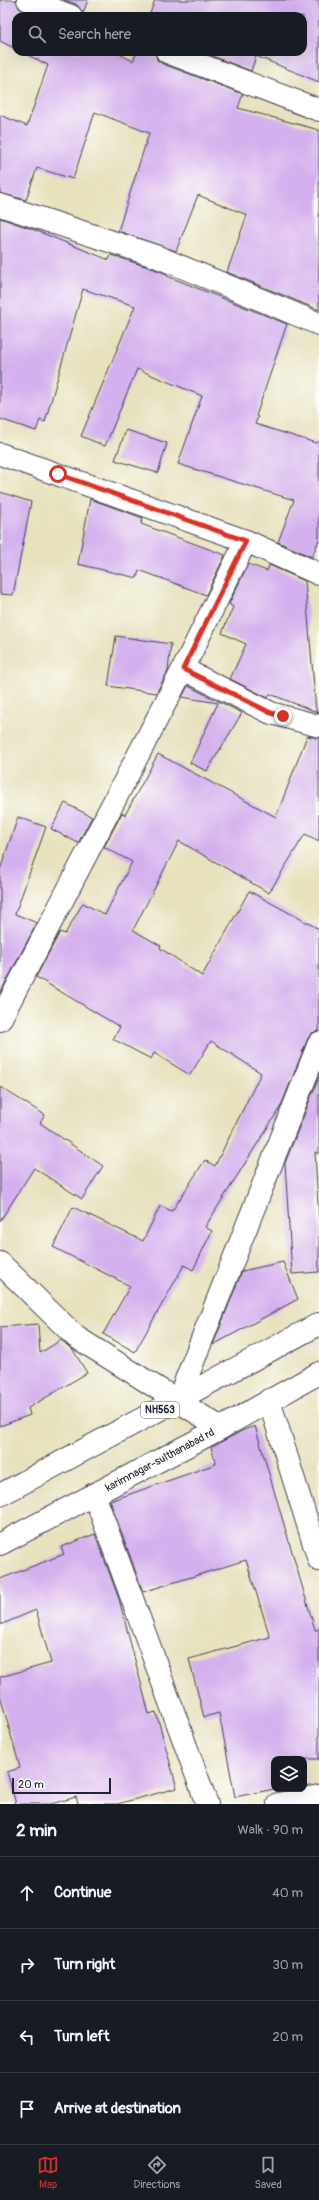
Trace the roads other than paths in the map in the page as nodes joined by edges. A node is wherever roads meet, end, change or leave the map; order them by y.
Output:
1 (28, 0) edge
2 (60, 12) edge
3 (177, 56) edge
4 (319, 110) edge
5 (0, 205) edge
6 (319, 324) edge
7 (0, 454) edge
8 (246, 541) junction
9 (319, 574) edge
10 (183, 669) junction
11 (319, 726) edge
12 (0, 1020) edge
13 (319, 1043) edge
14 (0, 1263) edge
15 (319, 1324) edge
16 (319, 1373) edge
17 (178, 1400) junction
18 (269, 1400) junction
19 (221, 1428) junction
20 (94, 1494) junction
21 (0, 1495) edge
22 (0, 1544) edge
23 (319, 1560) edge
24 (319, 1796) edge
25 (207, 1804) edge
26 (278, 1804) edge

1 - 2 main road
3 - 4 main road
5 - 6 main road
7 - 8 main road
8 - 9 main road
8 - 10 main road
10 - 11 main road
10 - 12 main road
13 - 17 main road
14 - 17 main road
15 - 17 main road, NH563
16 - 18 main road, karimnagar-sulthanabad rd
17 - 19 main road
17 - 21 main road, NH563
18 - 19 main road, karimnagar-sulthanabad rd
18 - 23 main road
19 - 20 main road, karimnagar-sulthanabad rd
20 - 22 main road, karimnagar-sulthanabad rd
20 - 25 main road
24 - 26 main road

